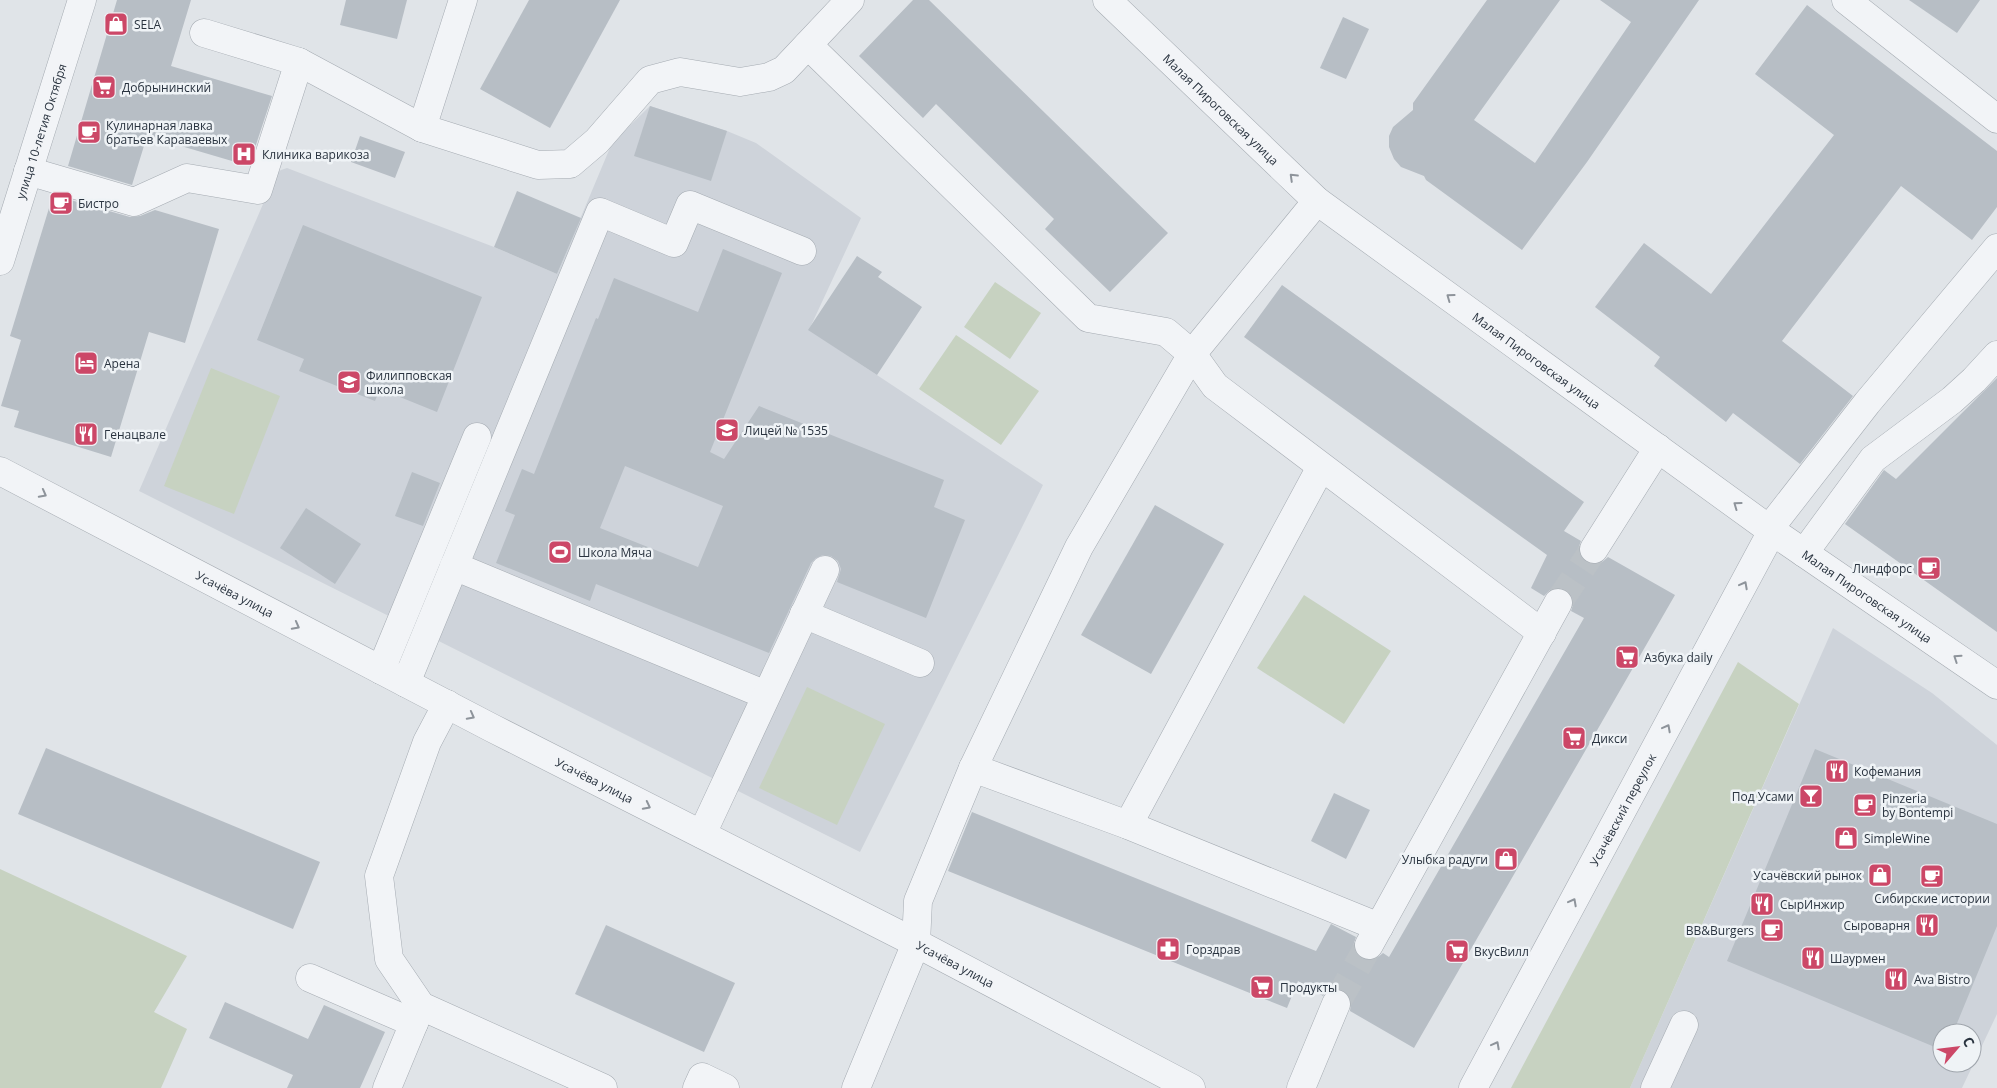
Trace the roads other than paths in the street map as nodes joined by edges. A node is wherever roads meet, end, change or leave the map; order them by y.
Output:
1 (82, 0) edge
2 (463, 0) edge
3 (1107, 0) edge
4 (1846, 0) edge
5 (836, 5) edge
6 (204, 33) dead end
7 (808, 45) junction
8 (299, 62) junction
9 (1997, 119) edge
10 (422, 128) junction
11 (28, 171) junction
12 (1317, 201) junction
13 (1997, 248) edge
14 (802, 251) dead end
15 (0, 261) edge
16 (1192, 354) junction
17 (1997, 355) edge
18 (477, 437) dead end
19 (1658, 448) junction
20 (1321, 467) junction
21 (0, 471) edge
22 (1771, 530) junction
23 (1594, 549) tunnel mouth
24 (1804, 553) junction
25 (454, 566) junction
26 (825, 570) dead end
27 (1558, 603) tunnel mouth
28 (804, 614) junction
29 (1542, 633) junction
30 (920, 663) dead end
31 (381, 670) junction
32 (406, 683) junction
33 (1997, 685) edge
34 (766, 696) junction
35 (447, 704) junction
36 (973, 768) junction
37 (1128, 825) junction
38 (702, 834) junction
39 (916, 943) junction
40 (310, 978) dead end
41 (1336, 1004) tunnel mouth
42 (418, 1015) junction
43 (1684, 1025) dead end
44 (387, 1088) edge
45 (603, 1088) edge
46 (697, 1088) edge
47 (725, 1088) edge
48 (856, 1088) edge
49 (1191, 1088) edge
50 (1301, 1088) edge
51 (1473, 1088) edge
52 (1656, 1088) edge

1 - 11 street, улица 10-летия Октября
2 - 10 street
12 -> 3 street, Малая Пироговская улица
4 - 9 street
5 - 7 street
6 - 8 street
7 - 10 street
7 - 16 street
8 - 10 street
8 - 11 street
11 - 15 street, улица 10-летия Октября
12 - 16 street
19 -> 12 street, Малая Пироговская улица
13 - 22 street, Усачёвский переулок
14 - 25 street
16 - 20 street
16 - 36 street
17 - 24 street
18 - 31 street
22 -> 19 street, Малая Пироговская улица
19 - 23 street
20 - 29 street
20 - 37 street
21 -> 31 street, Усачёва улица
22 - 24 street, Малая Пироговская улица
51 -> 22 street, Усачёвский переулок
33 -> 24 street, Малая Пироговская улица
25 - 32 street
25 - 34 street
26 - 28 street
27 - 29 street
28 - 30 street
28 - 34 street
29 - 37 street
31 - 32 street, Усачёва улица
32 - 35 street, Усачёва улица
34 - 38 street
35 -> 38 street, Усачёва улица
35 - 42 street
36 - 37 street
36 - 39 street
38 - 39 street, Усачёва улица
39 - 48 street
39 - 49 street, Усачёва улица
40 - 42 street
41 - 50 street
42 - 44 street
42 - 45 street
43 - 52 street
46 - 47 street

